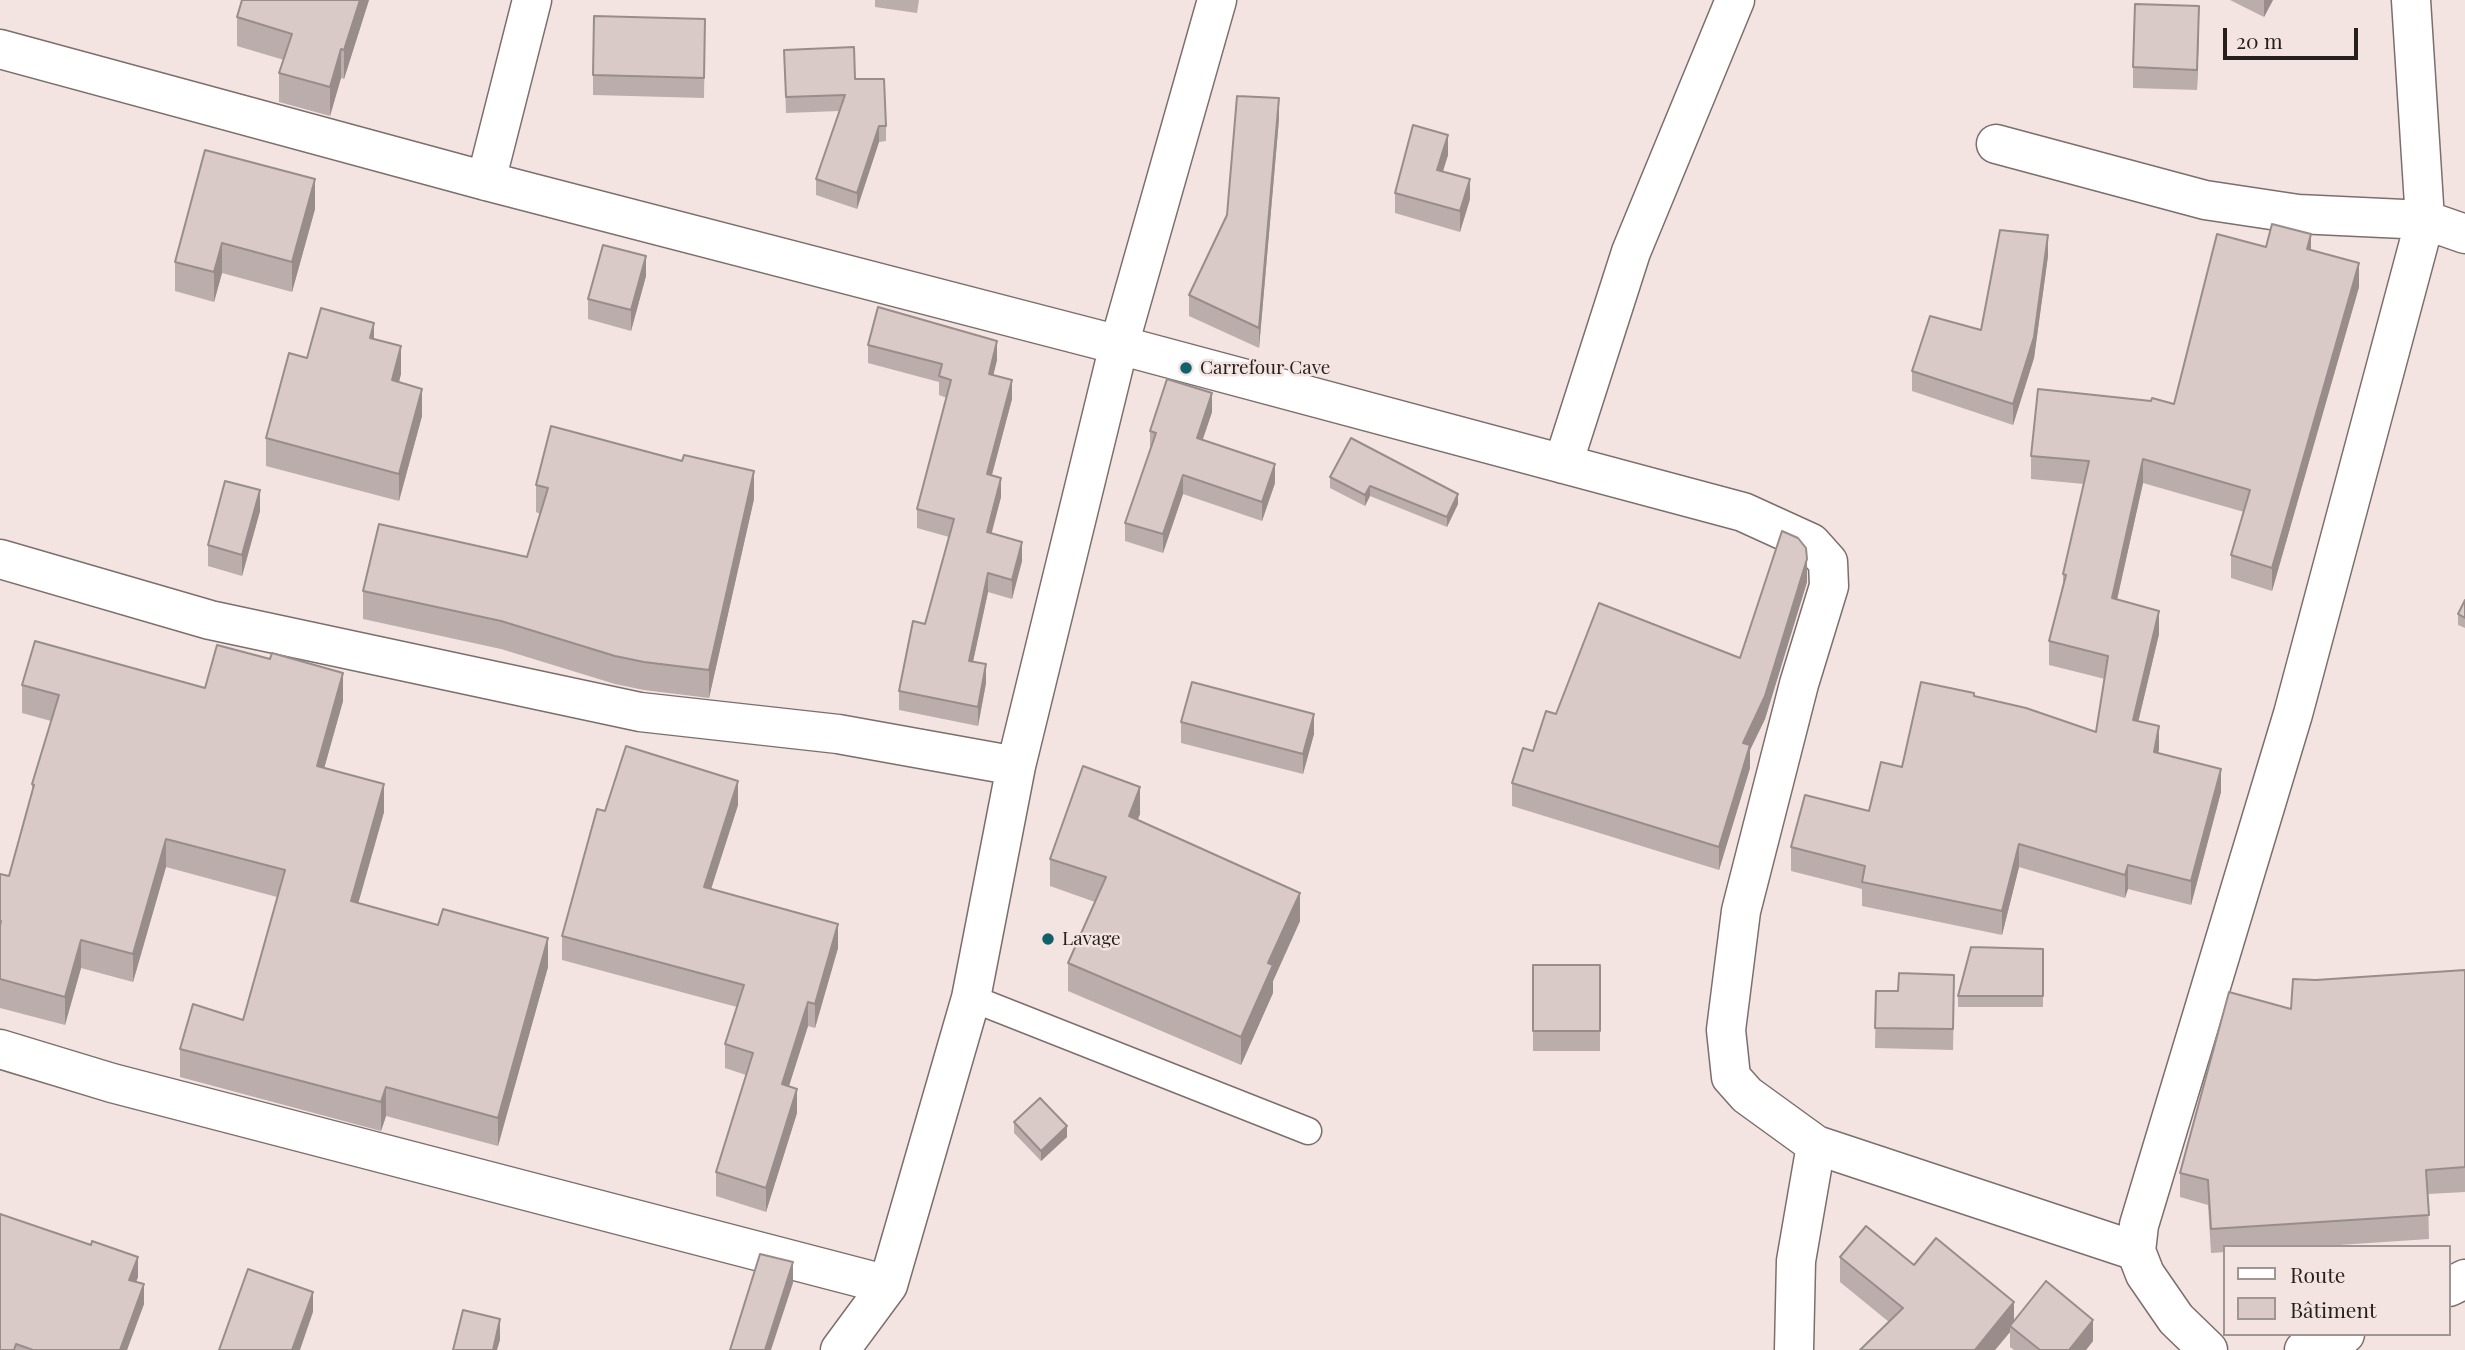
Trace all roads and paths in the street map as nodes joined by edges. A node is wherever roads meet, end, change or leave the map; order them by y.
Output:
1 (533, 0) edge
2 (1217, 0) edge
3 (1735, 0) edge
4 (2411, 0) edge
5 (0, 49) edge
6 (1996, 144) dead end
7 (486, 181) junction
8 (2425, 220) junction
9 (2465, 234) edge
10 (1119, 345) junction
11 (1563, 464) junction
12 (0, 559) edge
13 (1016, 765) junction
14 (971, 998) junction
15 (0, 1049) edge
16 (1308, 1131) dead end
17 (1816, 1146) junction
18 (2136, 1251) junction
19 (888, 1285) junction
20 (2340, 1336) edge
21 (840, 1350) edge
22 (1794, 1350) edge
23 (2208, 1350) edge
24 (2304, 1350) edge

1 - 7 street
2 - 10 street
3 - 11 street
4 - 8 street
5 - 7 street
6 - 8 street
7 - 10 street
8 - 9 street
8 - 18 street
10 - 11 street
10 - 13 street
11 - 17 street
12 - 13 street
13 - 14 street
14 - 16 lane
14 - 19 street
15 - 19 street
17 - 18 street
17 - 22 street
18 - 23 street
19 - 21 street
20 - 24 street

